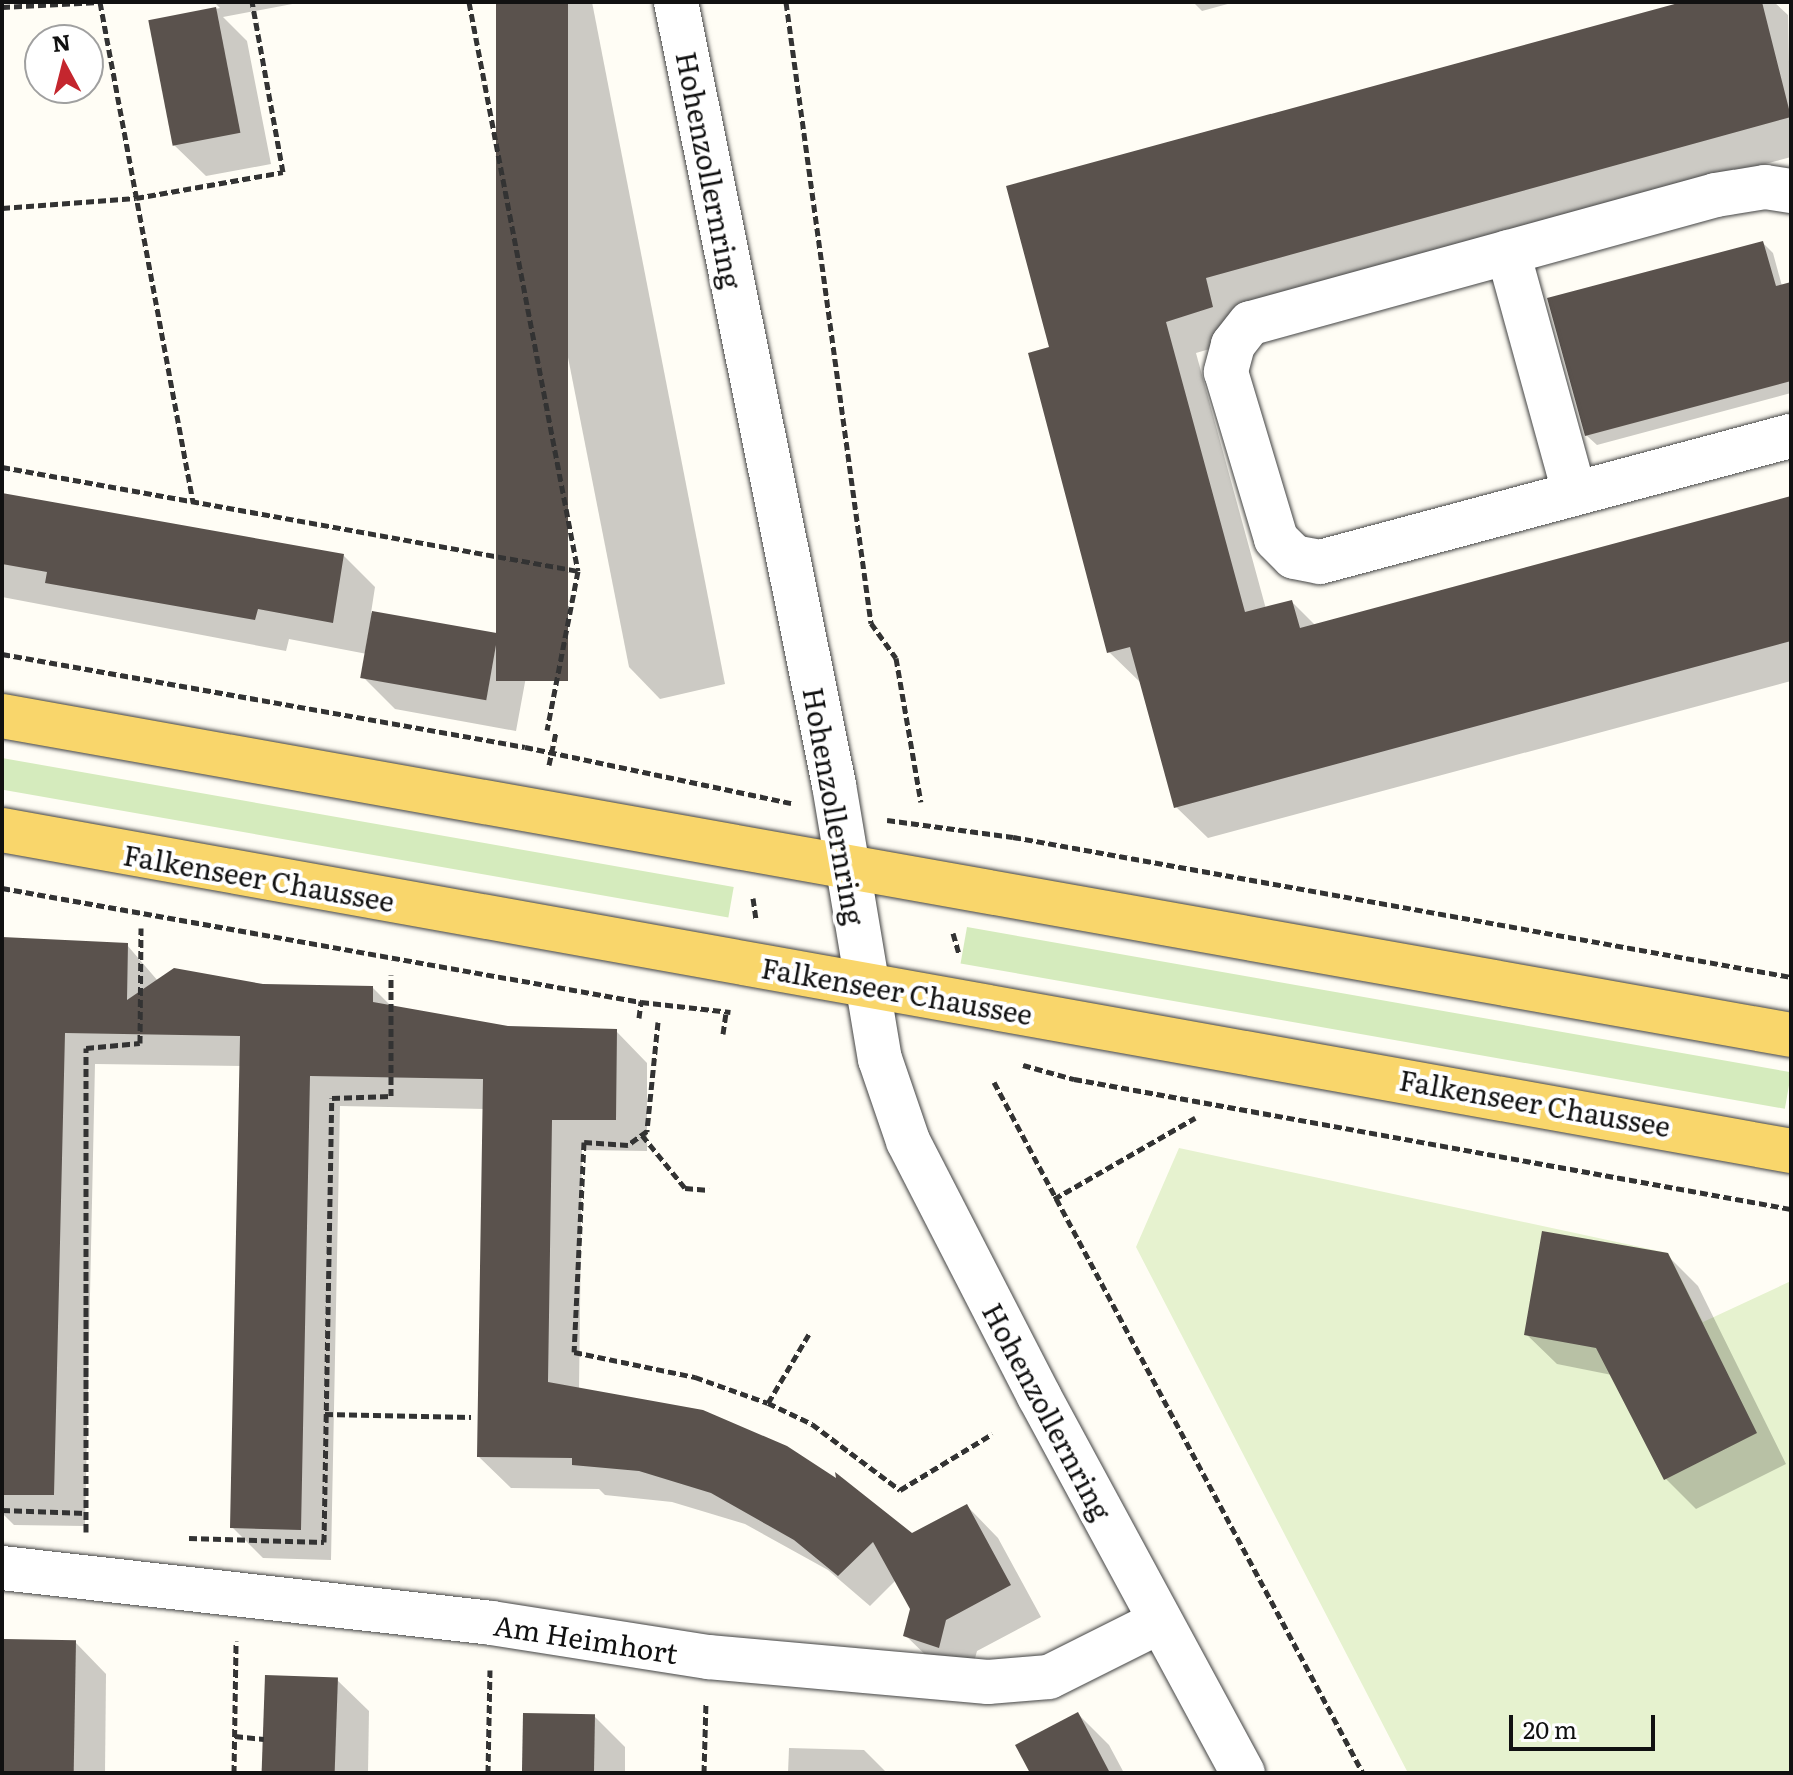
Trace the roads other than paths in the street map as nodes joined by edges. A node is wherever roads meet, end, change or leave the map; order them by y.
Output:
1 (676, 2) edge
2 (1791, 191) edge
3 (1508, 252) junction
4 (1791, 436) edge
5 (1574, 492) junction
6 (2, 716) edge
7 (2, 830) edge
8 (847, 867) junction
9 (867, 986) junction
10 (1791, 1035) edge
11 (1791, 1151) edge
12 (2, 1568) edge
13 (1159, 1622) junction
14 (1243, 1773) edge

1 - 8 street, Hohenzollernring
2 - 3 street
3 - 5 street
3 - 5 street
4 - 5 street
6 - 8 main road
7 - 9 main road, Falkenseer Chaussee
8 - 9 street, Hohenzollernring
8 - 10 main road
9 - 11 main road, Falkenseer Chaussee
9 - 13 street, Hohenzollernring
12 - 13 street, Am Heimhort
13 - 14 street, Hohenzollernring

